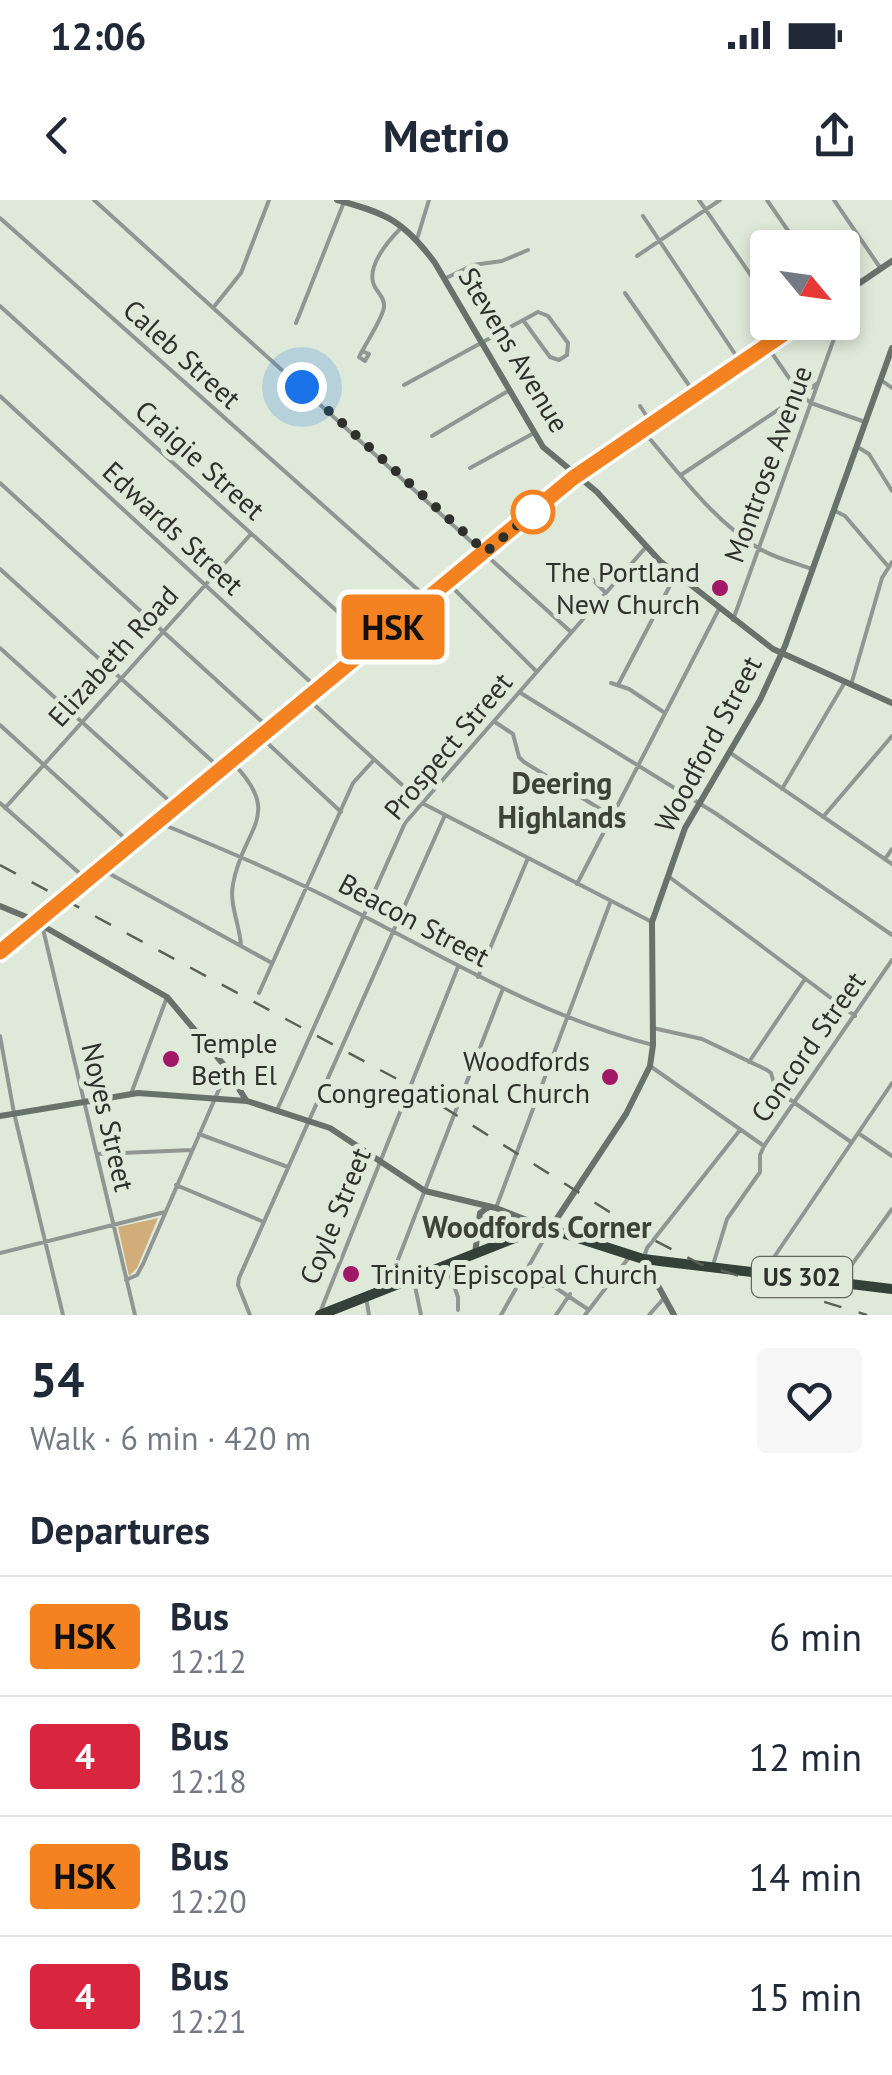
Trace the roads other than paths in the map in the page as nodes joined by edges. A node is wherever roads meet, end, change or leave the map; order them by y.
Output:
1 (94, 200) edge
2 (269, 200) edge
3 (429, 200) edge
4 (700, 200) edge
5 (720, 200) edge
6 (767, 200) edge
7 (834, 200) edge
8 (340, 201) edge
9 (363, 203) edge
10 (706, 210) junction
11 (644, 216) dead end
12 (0, 218) edge
13 (404, 226) junction
14 (788, 230) edge
15 (417, 239) junction
16 (658, 242) junction
17 (528, 250) dead end
18 (637, 256) dead end
19 (892, 261) edge
20 (880, 269) junction
21 (750, 274) edge
22 (444, 279) junction
23 (860, 283) edge
24 (624, 292) dead end
25 (0, 306) edge
26 (213, 308) junction
27 (522, 320) junction
28 (296, 323) dead end
29 (776, 340) edge
30 (834, 340) edge
31 (479, 342) junction
32 (767, 346) junction
33 (892, 348) edge
34 (362, 351) dead end
35 (742, 363) junction
36 (881, 380) junction
37 (818, 383) junction
38 (404, 385) dead end
39 (892, 388) edge
40 (508, 392) junction
41 (695, 394) junction
42 (800, 394) junction
43 (0, 396) edge
44 (811, 403) junction
45 (640, 406) dead end
46 (865, 422) junction
47 (652, 424) junction
48 (642, 431) junction
49 (534, 433) junction
50 (432, 436) dead end
51 (856, 446) junction
52 (470, 468) dead end
53 (578, 475) junction
54 (680, 475) junction
55 (0, 483) edge
56 (892, 491) edge
57 (834, 510) junction
58 (251, 534) junction
59 (646, 546) junction
60 (759, 549) junction
61 (486, 552) junction
62 (890, 563) edge
63 (0, 569) edge
64 (812, 569) junction
65 (586, 573) dead end
66 (676, 574) junction
67 (448, 583) junction
68 (205, 584) junction
69 (604, 592) junction
70 (428, 599) junction
71 (719, 609) junction
72 (732, 620) junction
73 (162, 632) junction
74 (571, 632) junction
75 (374, 644) junction
76 (0, 648) edge
77 (781, 653) junction
78 (536, 672) junction
79 (120, 678) junction
80 (612, 683) dead end
81 (619, 684) junction
82 (848, 684) junction
83 (319, 690) junction
84 (519, 691) junction
85 (308, 699) junction
86 (892, 703) edge
87 (665, 712) junction
88 (81, 722) junction
89 (495, 722) junction
90 (0, 725) edge
91 (270, 730) junction
92 (892, 736) edge
93 (262, 738) junction
94 (729, 752) junction
95 (374, 761) junction
96 (232, 762) junction
97 (42, 764) junction
98 (638, 766) junction
99 (222, 770) junction
100 (782, 789) junction
101 (0, 803) edge
102 (700, 803) junction
103 (422, 804) junction
104 (176, 806) junction
105 (6, 808) junction
106 (341, 812) junction
107 (445, 815) junction
108 (612, 816) junction
109 (824, 817) junction
110 (160, 819) junction
111 (130, 844) junction
112 (892, 849) edge
113 (528, 858) junction
114 (885, 859) junction
115 (242, 860) junction
116 (892, 864) edge
117 (101, 869) junction
118 (668, 876) junction
119 (87, 880) junction
120 (577, 884) junction
121 (308, 888) junction
122 (610, 902) junction
123 (0, 906) edge
124 (362, 917) junction
125 (36, 922) junction
126 (652, 922) junction
127 (44, 929) junction
128 (393, 934) junction
129 (892, 935) edge
130 (241, 946) junction
131 (0, 952) edge
132 (892, 960) edge
133 (273, 964) junction
134 (458, 967) junction
135 (478, 977) junction
136 (806, 978) junction
137 (503, 989) junction
138 (259, 993) dead end
139 (168, 997) junction
140 (854, 1016) junction
141 (566, 1018) junction
142 (653, 1028) junction
143 (0, 1036) edge
144 (653, 1045) junction
145 (749, 1062) junction
146 (650, 1066) junction
147 (227, 1070) junction
148 (892, 1083) edge
149 (131, 1094) junction
150 (215, 1097) junction
151 (247, 1101) junction
152 (84, 1102) junction
153 (794, 1102) junction
154 (278, 1110) junction
155 (14, 1114) junction
156 (0, 1116) edge
157 (309, 1120) junction
158 (740, 1130) junction
159 (858, 1133) junction
160 (199, 1134) junction
161 (852, 1142) junction
162 (764, 1146) junction
163 (192, 1150) junction
164 (97, 1154) junction
165 (892, 1156) edge
166 (379, 1160) junction
167 (288, 1167) junction
168 (176, 1185) junction
169 (425, 1191) junction
170 (467, 1202) junction
171 (493, 1207) junction
172 (892, 1209) edge
173 (165, 1212) junction
174 (480, 1213) junction
175 (264, 1222) junction
176 (112, 1225) junction
177 (550, 1229) junction
178 (44, 1242) junction
179 (0, 1253) edge
180 (474, 1256) junction
181 (630, 1256) junction
182 (643, 1259) junction
183 (713, 1265) junction
184 (447, 1267) junction
185 (764, 1272) junction
186 (413, 1279) junction
187 (126, 1280) junction
188 (840, 1282) junction
189 (398, 1285) junction
190 (517, 1286) junction
191 (892, 1289) edge
192 (570, 1294) junction
193 (366, 1297) junction
194 (665, 1297) junction
195 (458, 1310) dead end
196 (587, 1312) edge
197 (62, 1315) edge
198 (134, 1315) edge
199 (250, 1315) edge
200 (320, 1315) edge
201 (369, 1315) edge
202 (421, 1315) edge
203 (501, 1315) edge
204 (556, 1315) edge
205 (649, 1315) edge
206 (674, 1315) edge

1 - 26 street
2 - 26 street
3 - 15 street
4 - 10 street
5 - 10 street
6 - 14 street
7 - 20 street
8 - 9 main road, Stevens Avenue
8 - 28 street
9 - 13 main road, Stevens Avenue
10 - 16 street
10 - 21 street
11 - 16 street
12 - 70 street, Caleb Street
13 - 15 main road, Stevens Avenue
13 - 34 street
15 - 22 main road, Stevens Avenue
16 - 18 street
16 - 35 street
17 - 22 street
19 - 20 main road
20 - 23 main road
22 - 31 main road, Stevens Avenue
24 - 41 street
25 - 58 street, Craigie Street
26 - 61 street
27 - 27 street
27 - 31 street
29 - 32 main road
30 - 37 street, Montrose Avenue
31 - 38 street
31 - 40 main road, Stevens Avenue
32 - 35 main road
32 - 42 street
33 - 36 main road, Woodford Street
35 - 41 main road
36 - 39 street
36 - 46 main road, Woodford Street
37 - 42 street
37 - 44 street, Montrose Avenue
40 - 49 main road, Stevens Avenue
40 - 50 street
41 - 47 main road
42 - 44 street
42 - 54 street
43 - 68 street, Edwards Street
44 - 46 street
44 - 60 street, Montrose Avenue
45 - 47 street
46 - 51 main road, Woodford Street
47 - 48 main road
48 - 53 main road
48 - 54 street
49 - 52 street
49 - 53 main road, Stevens Avenue
51 - 56 street
51 - 57 main road, Woodford Street
53 - 59 main road, Stevens Avenue
53 - 61 main road
54 - 60 street
55 - 73 street
57 - 62 street
57 - 64 main road, Woodford Street
58 - 68 street, Elizabeth Road
58 - 75 street, Craigie Street
59 - 66 main road, Stevens Avenue
59 - 69 street, Prospect Street
60 - 64 street
60 - 72 street, Montrose Avenue
61 - 67 main road
61 - 74 street
62 - 82 street
63 - 79 street
64 - 77 main road, Woodford Street
65 - 69 street
66 - 71 main road, Stevens Avenue
66 - 81 street
67 - 70 main road
67 - 78 street
68 - 73 street, Elizabeth Road
68 - 83 street, Edwards Street
69 - 74 street, Prospect Street
70 - 75 main road
71 - 72 main road, Stevens Avenue
71 - 87 street
72 - 77 main road, Stevens Avenue
73 - 79 street, Elizabeth Road
73 - 91 street
74 - 78 street, Prospect Street
75 - 83 main road
76 - 88 street
77 - 82 main road, Stevens Avenue
77 - 94 main road, Woodford Street
78 - 84 street, Prospect Street
79 - 88 street, Elizabeth Road
79 - 99 street
80 - 81 street
81 - 87 street
82 - 86 main road, Stevens Avenue
82 - 100 street
83 - 85 main road
84 - 89 street, Prospect Street
84 - 98 street
85 - 91 main road
85 - 95 street
87 - 98 street
88 - 97 street, Elizabeth Road
88 - 104 street
89 - 103 street, Prospect Street
89 - 108 street
90 - 97 street
91 - 93 main road
92 - 109 street
93 - 96 main road
93 - 106 street
94 - 100 street
94 - 102 main road, Woodford Street
95 - 103 street
95 - 106 street
96 - 99 main road
96 - 115 street
97 - 105 street, Elizabeth Road
97 - 111 street
98 - 102 street
98 - 108 street
99 - 104 main road
100 - 109 street
101 - 105 street
102 - 118 main road, Woodford Street
102 - 129 street
103 - 107 street
103 - 124 street, Prospect Street
104 - 110 main road
105 - 119 street
106 - 121 street
107 - 113 street
107 - 128 street
108 - 120 street
109 - 114 street
110 - 111 main road
110 - 115 street, Beacon Street
111 - 117 main road
112 - 114 street
113 - 120 street
113 - 135 street
114 - 116 street
115 - 121 street, Beacon Street
115 - 130 street
117 - 119 main road
117 - 130 street
118 - 126 main road, Woodford Street
118 - 136 street
119 - 125 main road
120 - 122 street
121 - 124 street, Beacon Street
121 - 133 street
122 - 126 street
122 - 141 street
123 - 125 main road
124 - 128 street, Beacon Street
124 - 154 street, Prospect Street
125 - 127 main road
125 - 131 main road
126 - 142 main road, Woodford Street
127 - 139 main road
127 - 152 street, Noyes Street
128 - 134 street, Beacon Street
128 - 157 street
130 - 133 street
132 - 140 street, Concord Street
133 - 138 street
134 - 135 street, Beacon Street
134 - 166 street, Coyle Street
135 - 137 street, Beacon Street
136 - 140 street
136 - 145 street
137 - 141 street, Beacon Street
137 - 169 street
139 - 147 main road
139 - 149 street
140 - 153 street, Concord Street
141 - 144 street, Beacon Street
141 - 171 street
142 - 144 main road, Woodford Street
142 - 145 street
143 - 155 street
144 - 146 main road, Woodford Street
145 - 153 street
146 - 158 street
146 - 177 main road, Woodford Street
147 - 150 street
147 - 151 main road
148 - 159 street
149 - 150 main road
149 - 152 main road
150 - 151 main road
150 - 160 street
151 - 154 main road
152 - 155 main road
152 - 164 street, Noyes Street
153 - 161 street
153 - 162 street, Concord Street
154 - 157 main road
155 - 156 main road
155 - 178 street
157 - 166 main road
157 - 167 street
158 - 162 street
158 - 182 street
159 - 161 street
159 - 165 street
160 - 163 street
160 - 167 street
161 - 185 street
162 - 183 street, Concord Street
163 - 164 street
163 - 168 street
164 - 176 street, Noyes Street
166 - 169 main road
166 - 200 street, Coyle Street
167 - 175 street
168 - 173 street
168 - 175 street
169 - 170 main road
169 - 189 street
170 - 171 main road
170 - 174 main road
171 - 174 main road
171 - 177 main road
172 - 188 street
173 - 176 street
173 - 187 street
174 - 180 main road
175 - 199 street
176 - 178 street
176 - 187 street, Noyes Street
177 - 180 highway
177 - 181 highway, US 302
177 - 190 street, Woodford Street
178 - 179 street
178 - 197 street
180 - 184 highway
181 - 182 highway, US 302
181 - 196 street
182 - 183 highway, US 302
182 - 194 main road
183 - 185 highway, US 302
184 - 186 highway
184 - 195 street
185 - 188 highway, US 302
186 - 189 highway
186 - 202 street
187 - 198 street, Noyes Street
188 - 191 highway, US 302
189 - 193 highway
190 - 192 street
190 - 203 street, Woodford Street
192 - 196 street
192 - 204 street
193 - 200 highway
193 - 201 street
194 - 205 street
194 - 206 main road

